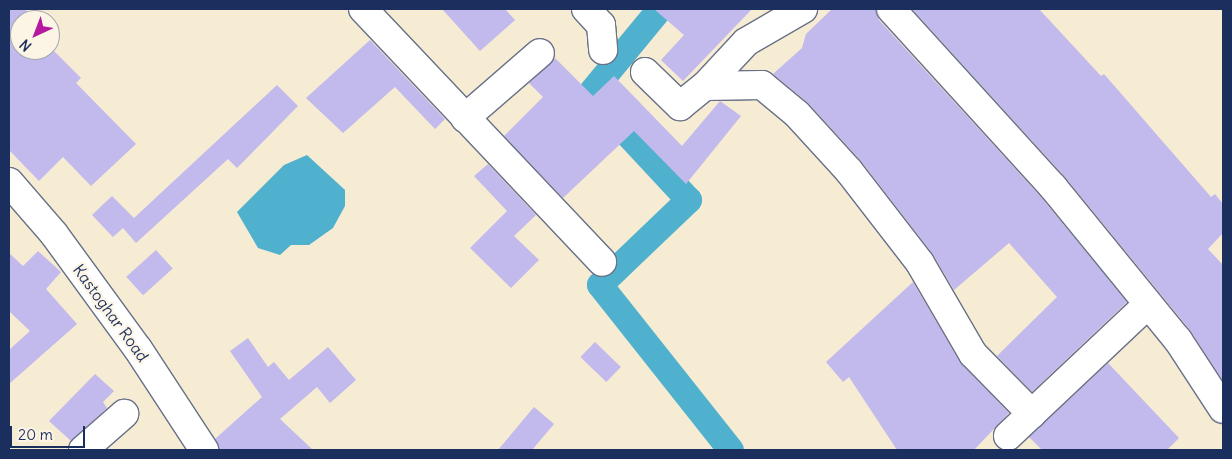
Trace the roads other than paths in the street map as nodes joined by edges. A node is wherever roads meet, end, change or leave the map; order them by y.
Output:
1 (363, 9) edge
2 (586, 9) edge
3 (803, 9) edge
4 (891, 9) edge
5 (603, 50) dead end
6 (540, 52) dead end
7 (645, 72) dead end
8 (705, 86) junction
9 (465, 118) junction
10 (9, 182) edge
11 (602, 262) dead end
12 (1148, 304) junction
13 (1223, 409) edge
14 (124, 414) dead end
15 (1032, 414) junction
16 (1008, 436) dead end
17 (83, 450) edge
18 (204, 450) edge

1 - 9 street
2 - 5 street
3 - 8 street
4 - 12 street
6 - 9 street
7 - 8 street
8 - 15 street
9 - 11 street
10 - 18 street, Kastoghar Road
12 - 13 street
12 - 15 street
14 - 17 street
15 - 16 street

